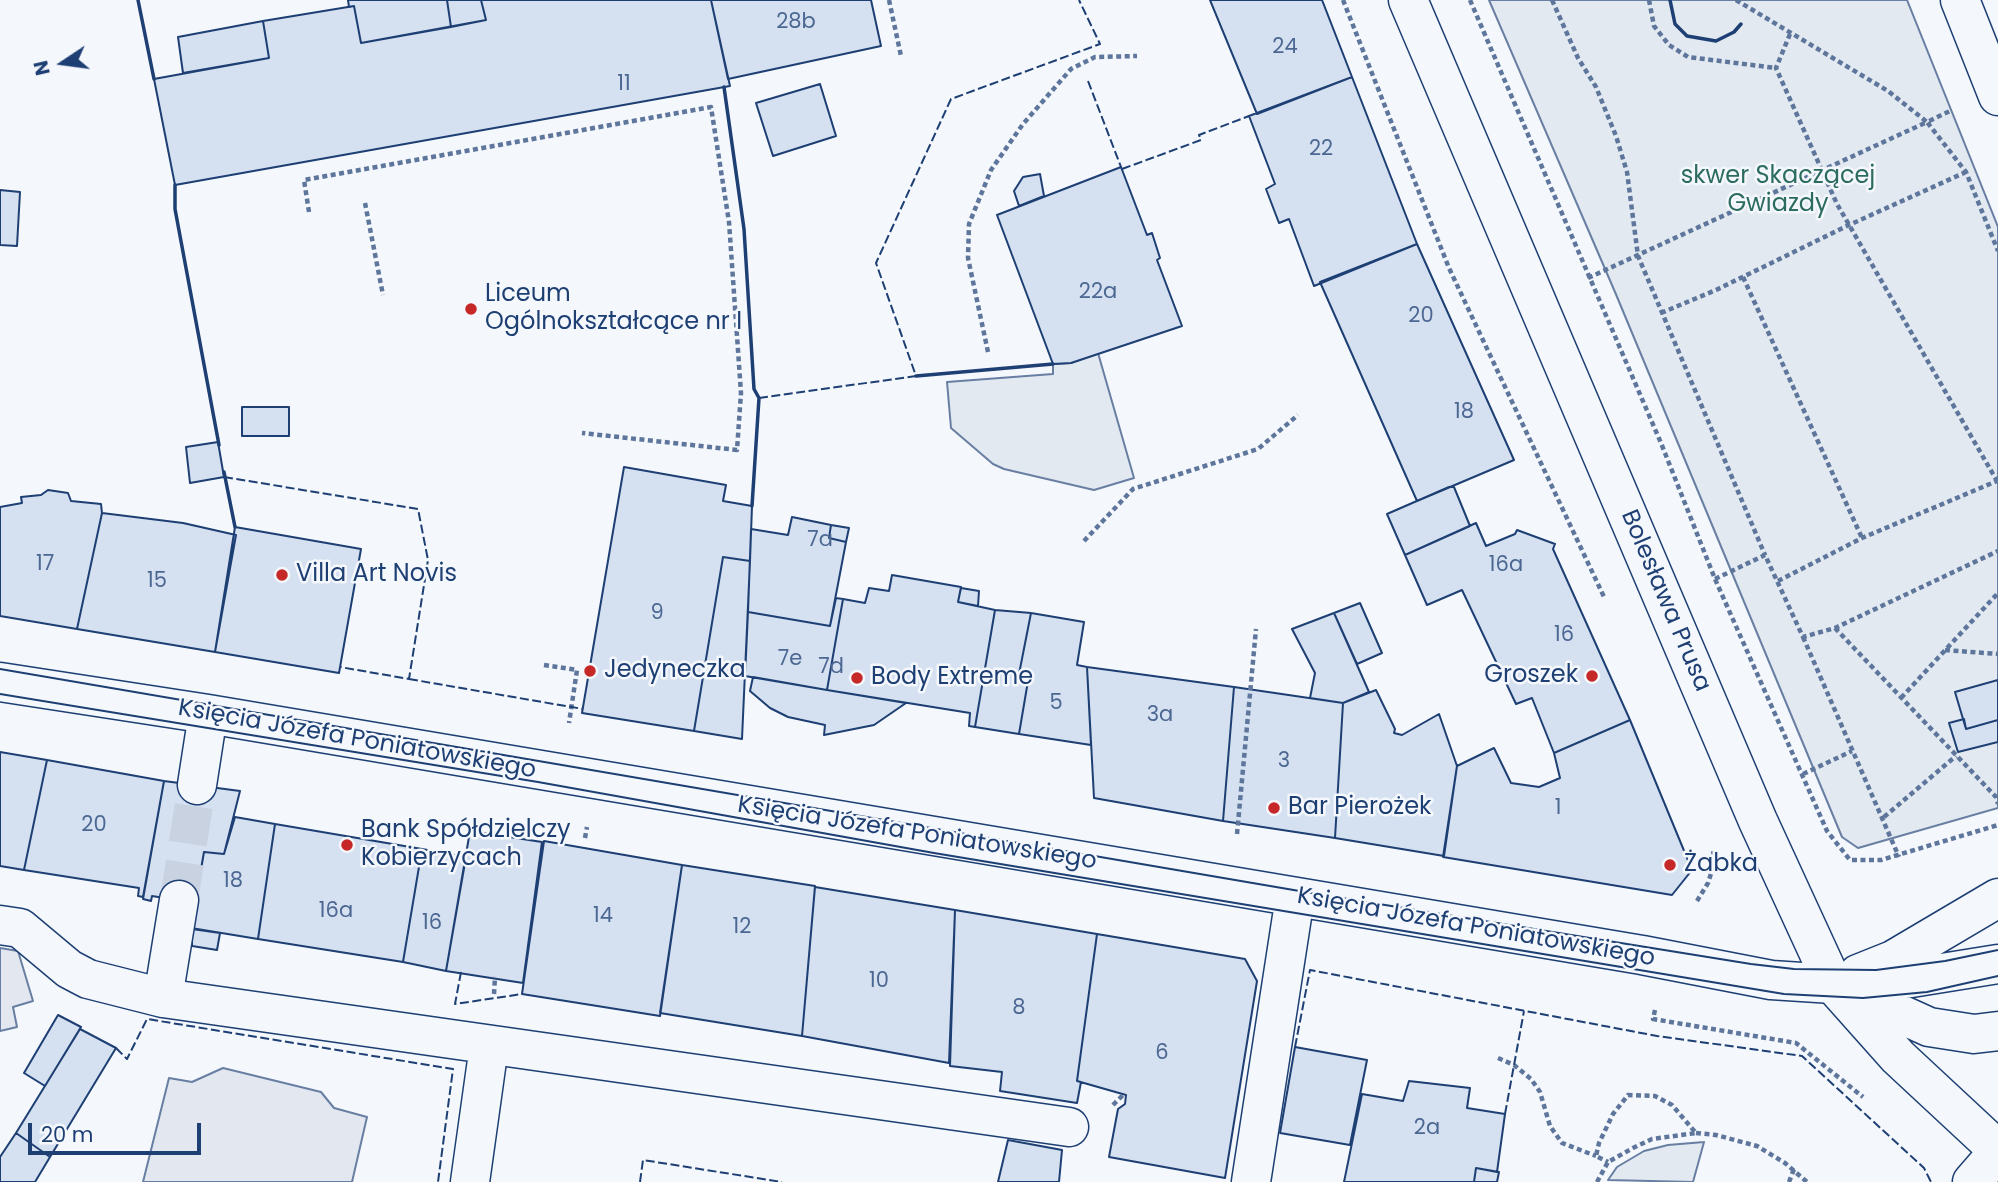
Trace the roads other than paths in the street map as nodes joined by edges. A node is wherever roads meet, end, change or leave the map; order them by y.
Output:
1 (1408, 0) edge
2 (1960, 0) edge
3 (1997, 93) edge
4 (0, 682) edge
5 (208, 714) junction
6 (197, 785) tunnel mouth
7 (1295, 897) junction
8 (1998, 898) edge
9 (179, 901) tunnel mouth
10 (0, 925) edge
11 (1998, 964) edge
12 (1833, 984) junction
13 (163, 998) junction
14 (1998, 1031) edge
15 (489, 1046) junction
16 (1069, 1127) dead end
17 (1998, 1151) edge
18 (470, 1182) edge
19 (1251, 1182) edge
20 (1972, 1182) edge

1 - 12 street, Bolesława Prusa
2 - 3 street
4 - 5 street, Księcia Józefa Poniatowskiego
5 - 6 street
5 - 7 street, Księcia Józefa Poniatowskiego
7 - 12 street, Księcia Józefa Poniatowskiego
7 - 19 street
8 - 12 street
9 - 13 street
10 - 13 street
11 - 12 street
12 - 14 street
12 - 17 street, Bolesława Prusa
13 - 15 street
15 - 16 street
15 - 18 street
17 - 20 street

